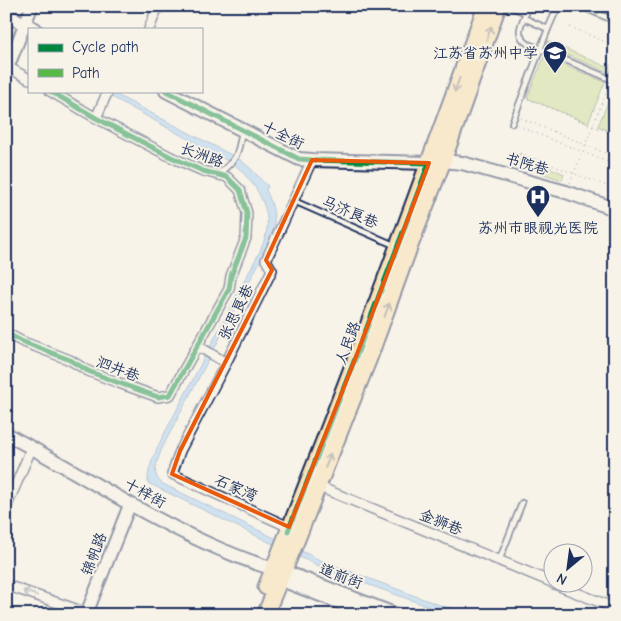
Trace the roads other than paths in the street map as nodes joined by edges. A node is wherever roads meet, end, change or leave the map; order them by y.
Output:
1 (32, 6) edge
2 (158, 6) edge
3 (486, 6) edge
4 (498, 6) edge
5 (509, 6) edge
6 (529, 6) edge
7 (541, 6) edge
8 (558, 6) edge
9 (580, 6) edge
10 (556, 12) junction
11 (6, 15) edge
12 (524, 16) junction
13 (615, 21) edge
14 (30, 27) edge
15 (149, 28) edge
16 (28, 29) edge
17 (548, 29) junction
18 (541, 50) junction
19 (8, 66) edge
20 (615, 70) edge
21 (28, 78) edge
22 (613, 80) edge
23 (52, 92) edge
24 (168, 92) edge
25 (106, 95) edge
26 (96, 118) junction
27 (512, 123) road end
28 (243, 129) junction
29 (312, 160) junction
30 (436, 162) junction
31 (217, 175) junction
32 (292, 201) junction
33 (615, 209) edge
34 (398, 246) junction
35 (6, 334) edge
36 (201, 348) junction
37 (226, 363) junction
38 (6, 434) edge
39 (6, 442) edge
40 (29, 454) junction
41 (172, 474) joint
42 (318, 486) junction
43 (522, 503) dead end
44 (128, 507) junction
45 (6, 508) edge
46 (291, 532) junction
47 (498, 561) junction
48 (279, 568) junction
49 (544, 579) edge
50 (6, 584) edge
51 (581, 594) edge
52 (615, 608) edge
53 (86, 614) edge
54 (254, 615) edge
55 (265, 615) edge
56 (372, 615) edge
57 (397, 615) edge

1 - 14 street
2 - 15 street
3 -> 30 main road, 人民路
30 -> 4 main road, 人民路
5 - 12 lane
6 - 12 lane
7 - 10 lane
8 - 10 lane
9 - 13 lane
10 - 17 lane
11 - 14 main road
12 - 17 lane
12 - 18 lane
16 - 19 street
17 - 18 lane
18 - 22 lane
18 - 27 lane
19 - 21 street
20 - 22 lane
23 - 26 street, 长洲路
24 - 28 main road, 十全街
25 - 26 street
26 - 31 street, 长洲路
28 - 29 main road, 十全街
28 - 31 lane
29 - 30 main road, 十全街
29 - 32 street, 张思良巷
30 - 33 main road, 书院巷
30 - 34 main road, 人民路
42 -> 30 main road, 人民路
31 - 36 street, 长洲路
32 - 34 lane, 马济良巷
32 - 37 street, 张思良巷
34 - 46 main road, 人民路
35 - 36 street, 泗井巷
36 - 37 street
37 - 41 street, 张思良巷
38 - 44 main road, 十梓街
39 - 40 main road, 十梓街
40 - 44 main road, 十梓街
40 - 45 street
41 - 46 street, 石家湾
42 - 46 main road, 人民路
42 - 47 street, 金狮巷
43 - 47 lane
44 - 48 main road, 十梓街
44 - 53 street, 锦帆路
46 - 48 main road, 人民路
47 - 49 street, 金狮巷
48 - 54 main road, 人民路
48 - 55 main road, 人民路
48 - 56 main road, 道前街
48 - 57 main road, 道前街
53 -> 50 street
51 - 52 street, 金狮巷

